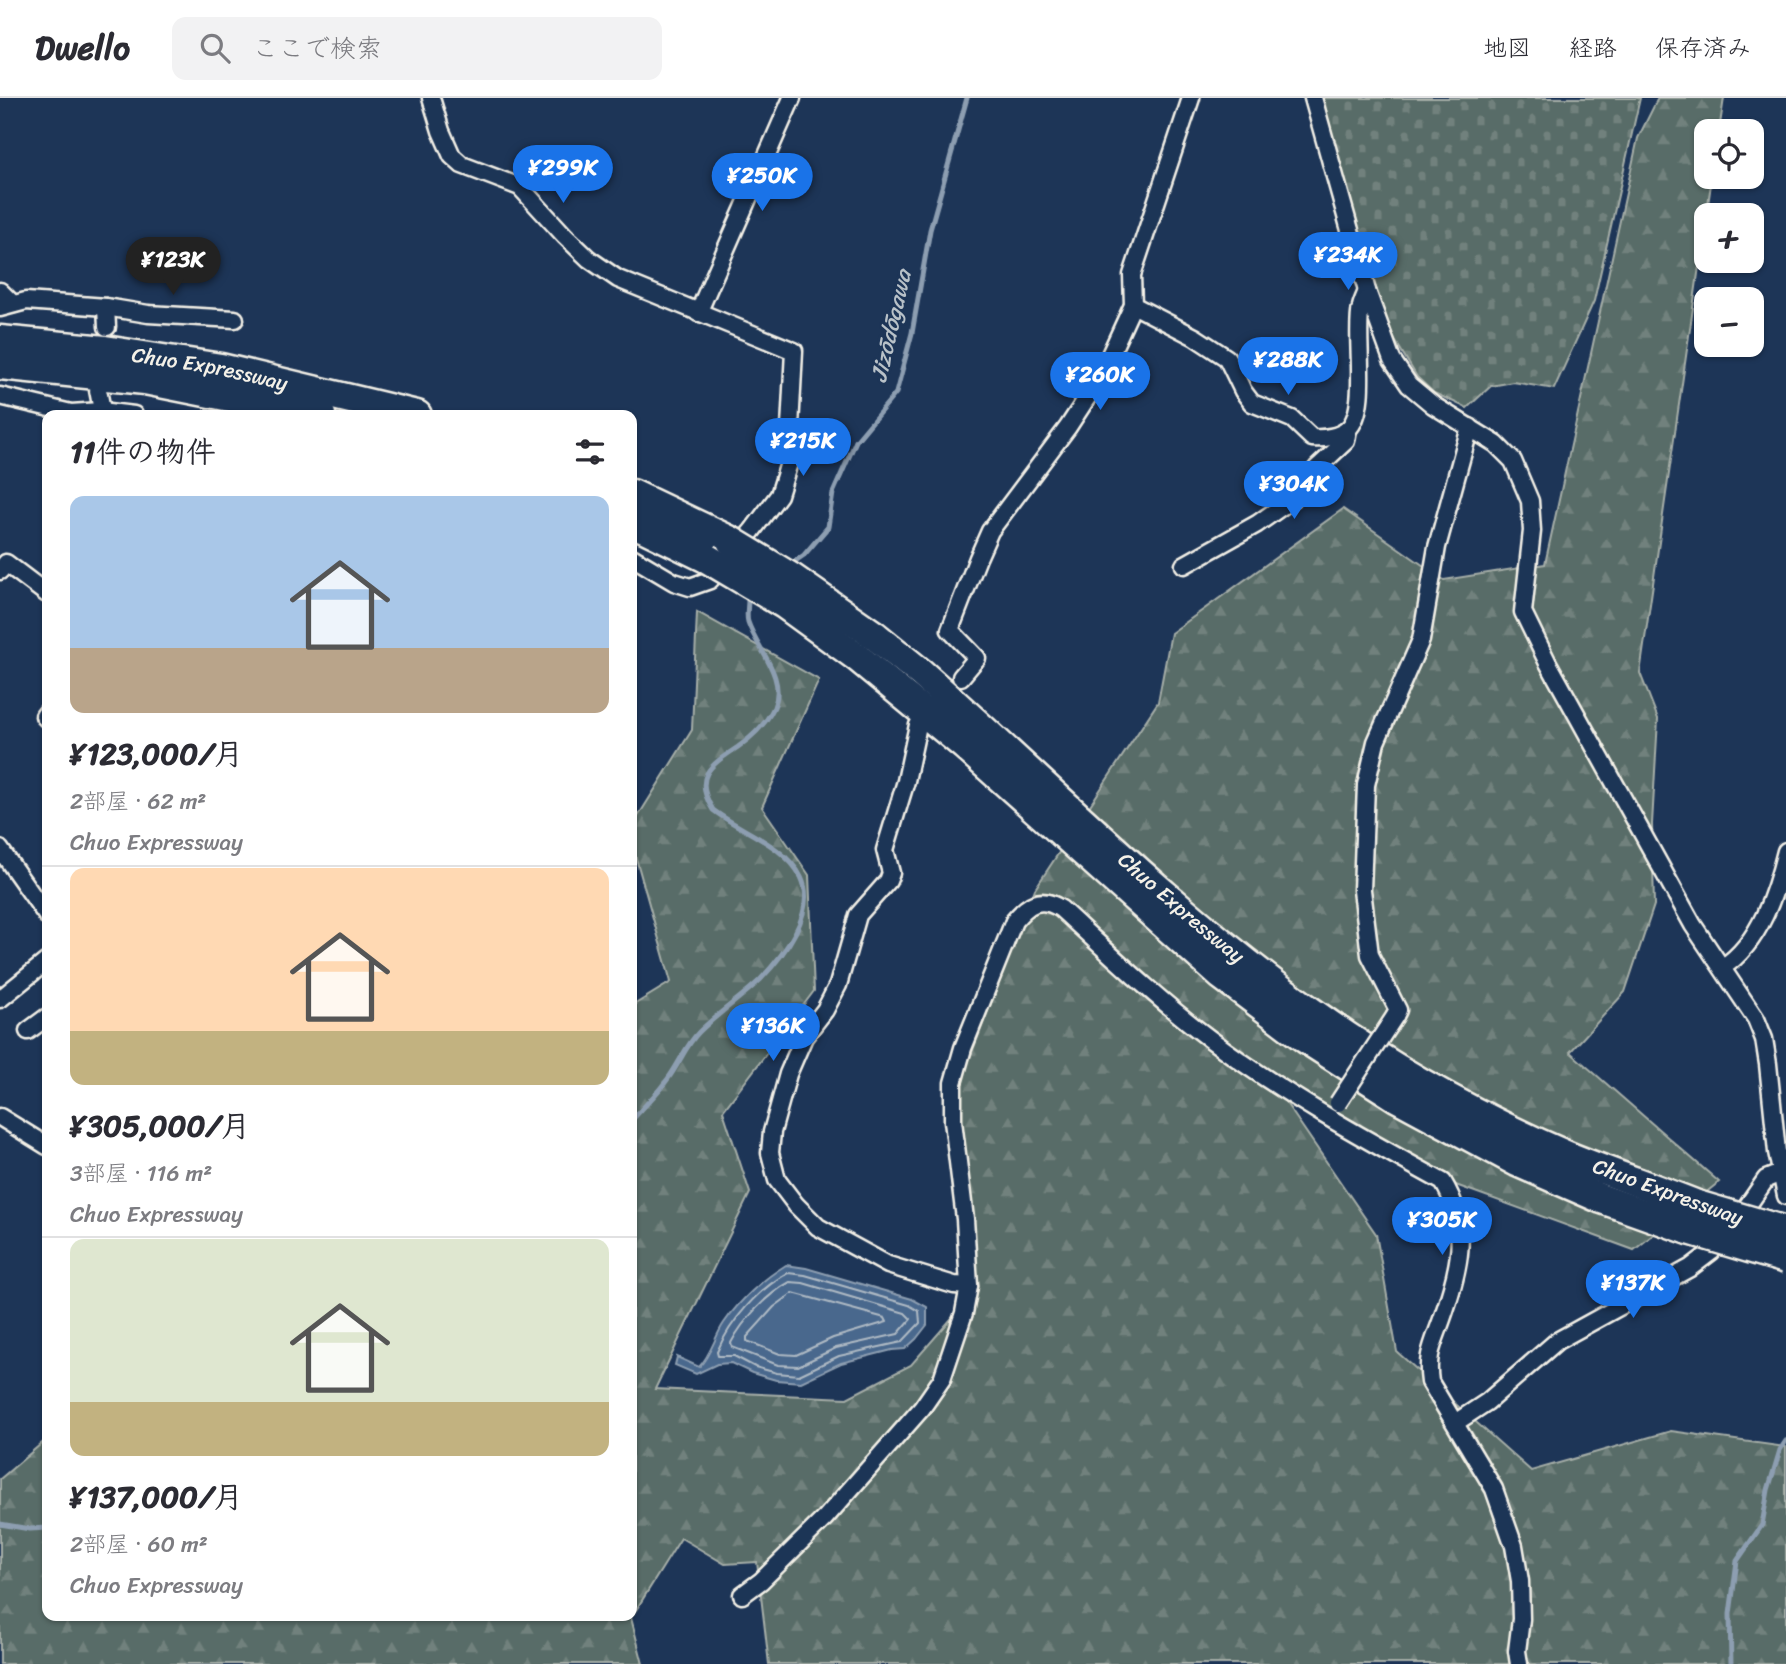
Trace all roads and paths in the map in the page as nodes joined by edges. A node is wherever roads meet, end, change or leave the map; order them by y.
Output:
1 (430, 98) edge
2 (792, 98) edge
3 (1191, 98) edge
4 (1314, 98) edge
5 (0, 291) edge
6 (1367, 292) junction
7 (1133, 305) junction
8 (7, 306) edge
9 (106, 307) junction
10 (698, 313) junction
11 (235, 319) dead end
12 (107, 327) dead end
13 (0, 340) edge
14 (0, 365) edge
15 (98, 390) dead end
16 (0, 396) edge
17 (58, 410) edge
18 (101, 410) edge
19 (296, 410) edge
20 (396, 410) edge
21 (1470, 427) junction
22 (1348, 429) junction
23 (637, 496) edge
24 (637, 524) edge
25 (637, 561) edge
26 (1184, 565) dead end
27 (0, 571) edge
28 (42, 590) edge
29 (961, 677) dead end
30 (918, 725) dead end
31 (0, 849) edge
32 (1786, 851) edge
33 (42, 909) edge
34 (42, 965) edge
35 (1723, 967) junction
36 (0, 999) edge
37 (42, 1021) edge
38 (28, 1031) dead end
39 (0, 1117) edge
40 (1330, 1119) junction
41 (42, 1143) edge
42 (1781, 1173) junction
43 (1786, 1196) edge
44 (1693, 1217) junction
45 (1786, 1231) edge
46 (1786, 1259) edge
47 (969, 1286) junction
48 (1455, 1423) junction
49 (742, 1595) dead end
50 (1520, 1664) edge

1 - 10 street
2 - 10 street
3 - 7 street
4 - 6 street
5 - 8 street
6 - 21 street
6 - 22 street
7 - 22 street
7 - 29 street
8 - 9 street
9 - 11 street
9 - 12 street
10 - 25 street
13 - 20 highway, Chuo Expressway
14 - 19 highway, Chuo Expressway
15 - 18 street
16 - 17 street
21 - 35 street
21 - 40 street, bridge
22 - 26 street
23 - 44 highway, Chuo Expressway, bridge
24 - 44 highway, Chuo Expressway, bridge
27 - 28 street
30 - 47 street
31 - 33 street
32 - 35 street
34 - 36 street
35 - 42 street
37 - 38 street
39 - 41 street
40 - 47 street
40 - 48 street
42 - 43 street
42 - 48 street
44 - 45 highway, Chuo Expressway, bridge
44 - 46 highway, Chuo Expressway, bridge
47 - 49 street
48 - 50 street

